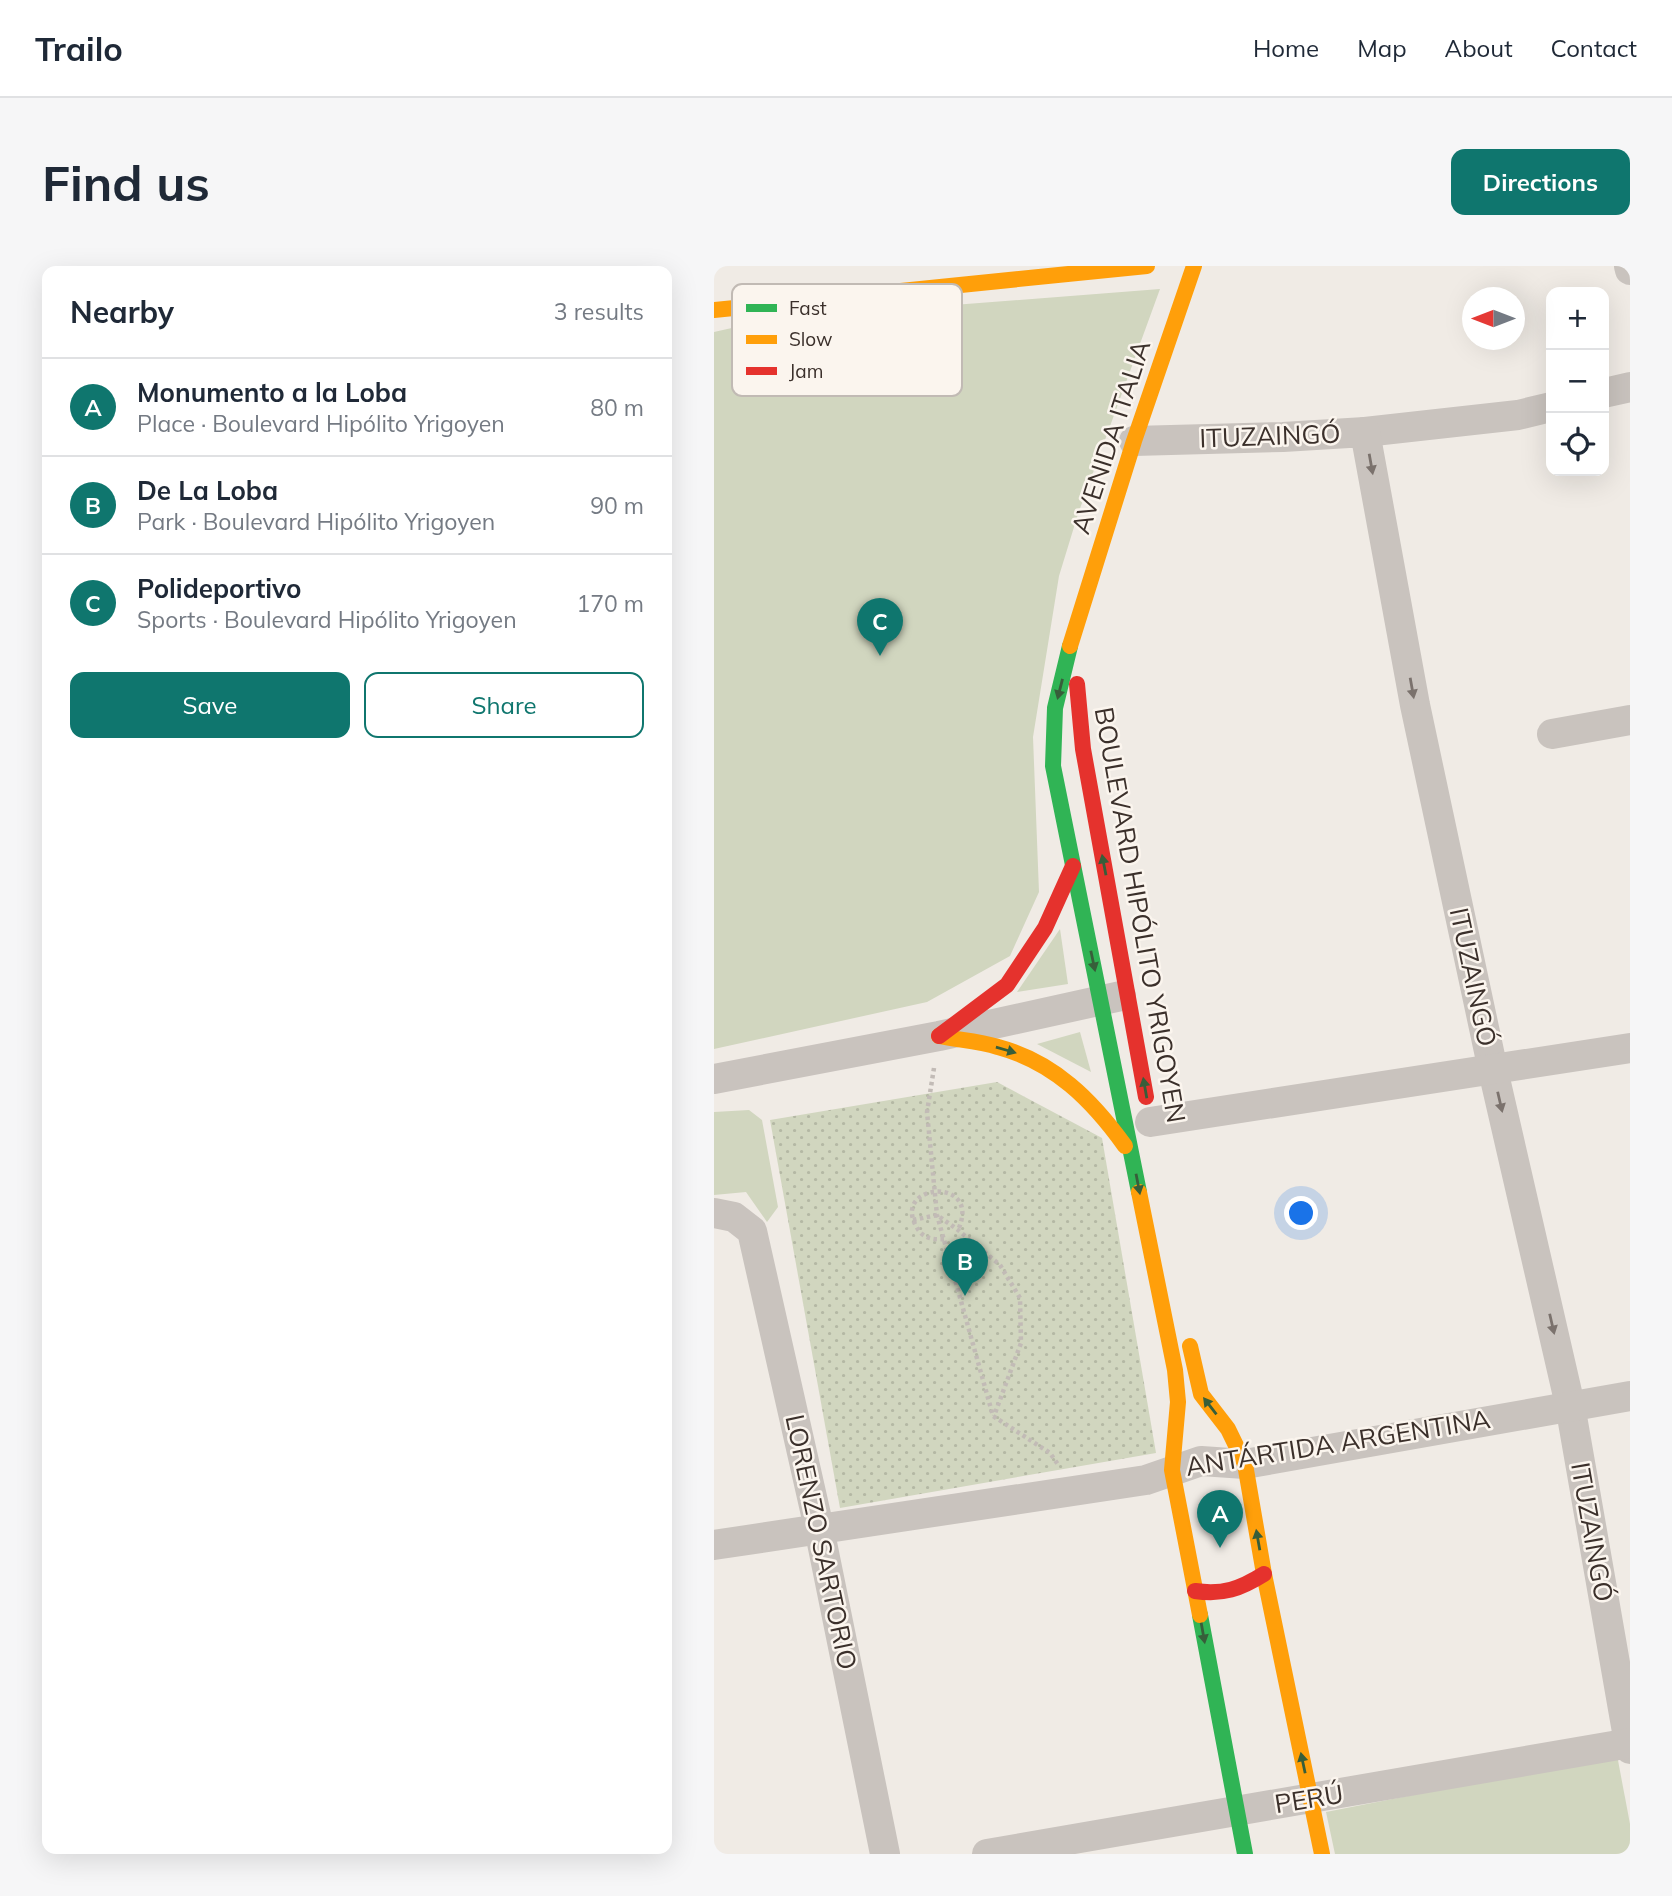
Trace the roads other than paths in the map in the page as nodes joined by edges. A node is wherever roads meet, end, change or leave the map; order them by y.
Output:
1 (1147, 266) edge
2 (1194, 266) edge
3 (962, 285) edge
4 (732, 308) edge
5 (714, 310) edge
6 (1630, 387) edge
7 (1609, 392) edge
8 (1546, 408) edge
9 (1365, 432) junction
10 (1134, 441) junction
11 (1076, 623) junction
12 (1630, 720) edge
13 (1552, 734) dead end
14 (1073, 866) junction
15 (1114, 998) junction
16 (939, 1037) junction
17 (1630, 1048) edge
18 (1493, 1070) junction
19 (714, 1079) edge
20 (1152, 1129) joint
21 (1132, 1155) junction
22 (714, 1213) edge
23 (1186, 1325) dead end
24 (1630, 1395) edge
25 (1570, 1405) junction
26 (1245, 1464) junction
27 (1172, 1470) junction
28 (819, 1528) junction
29 (714, 1545) edge
30 (1264, 1574) junction
31 (1195, 1591) junction
32 (1630, 1745) edge
33 (1311, 1800) junction
34 (1235, 1811) junction
35 (885, 1854) edge
36 (987, 1854) edge
37 (1245, 1854) edge
38 (1322, 1854) edge

1 - 3 main road
2 - 10 main road, AVENIDA ITALIA
4 - 5 main road
6 - 7 street
8 - 9 street
9 - 10 street, ITUZAINGÓ
9 -> 18 street, ITUZAINGÓ
10 - 11 main road, AVENIDA ITALIA
11 -> 14 main road, BOULEVARD HIPÓLITO YRIGOYEN
15 -> 11 main road, BOULEVARD HIPÓLITO YRIGOYEN
12 - 13 street
14 -> 15 main road, BOULEVARD HIPÓLITO YRIGOYEN
14 - 16 main road
15 - 16 street
20 -> 15 main road, BOULEVARD HIPÓLITO YRIGOYEN
15 - 21 main road, BOULEVARD HIPÓLITO YRIGOYEN
16 - 19 street
16 -> 21 main road
17 - 18 street
18 - 20 street
18 -> 25 street, ITUZAINGÓ
21 -> 27 main road, BOULEVARD HIPÓLITO YRIGOYEN
22 - 28 street, LORENZO SARTORIO
26 -> 23 main road
24 - 25 street, ANTÁRTIDA ARGENTINA
25 - 26 street, ANTÁRTIDA ARGENTINA
25 - 32 street, ITUZAINGÓ
26 - 27 street, ANTÁRTIDA ARGENTINA
30 -> 26 main road
27 - 28 street, ANTÁRTIDA ARGENTINA
27 - 31 main road, BOULEVARD HIPÓLITO YRIGOYEN
28 - 29 street, ANTÁRTIDA ARGENTINA
28 - 35 street, LORENZO SARTORIO
30 - 31 main road
33 -> 30 main road
31 -> 34 main road, BOULEVARD HIPÓLITO YRIGOYEN
32 - 33 street, PERÚ
33 - 34 street, PERÚ
33 - 38 main road
34 - 36 street, PERÚ
34 - 37 main road, BOULEVARD HIPÓLITO YRIGOYEN

